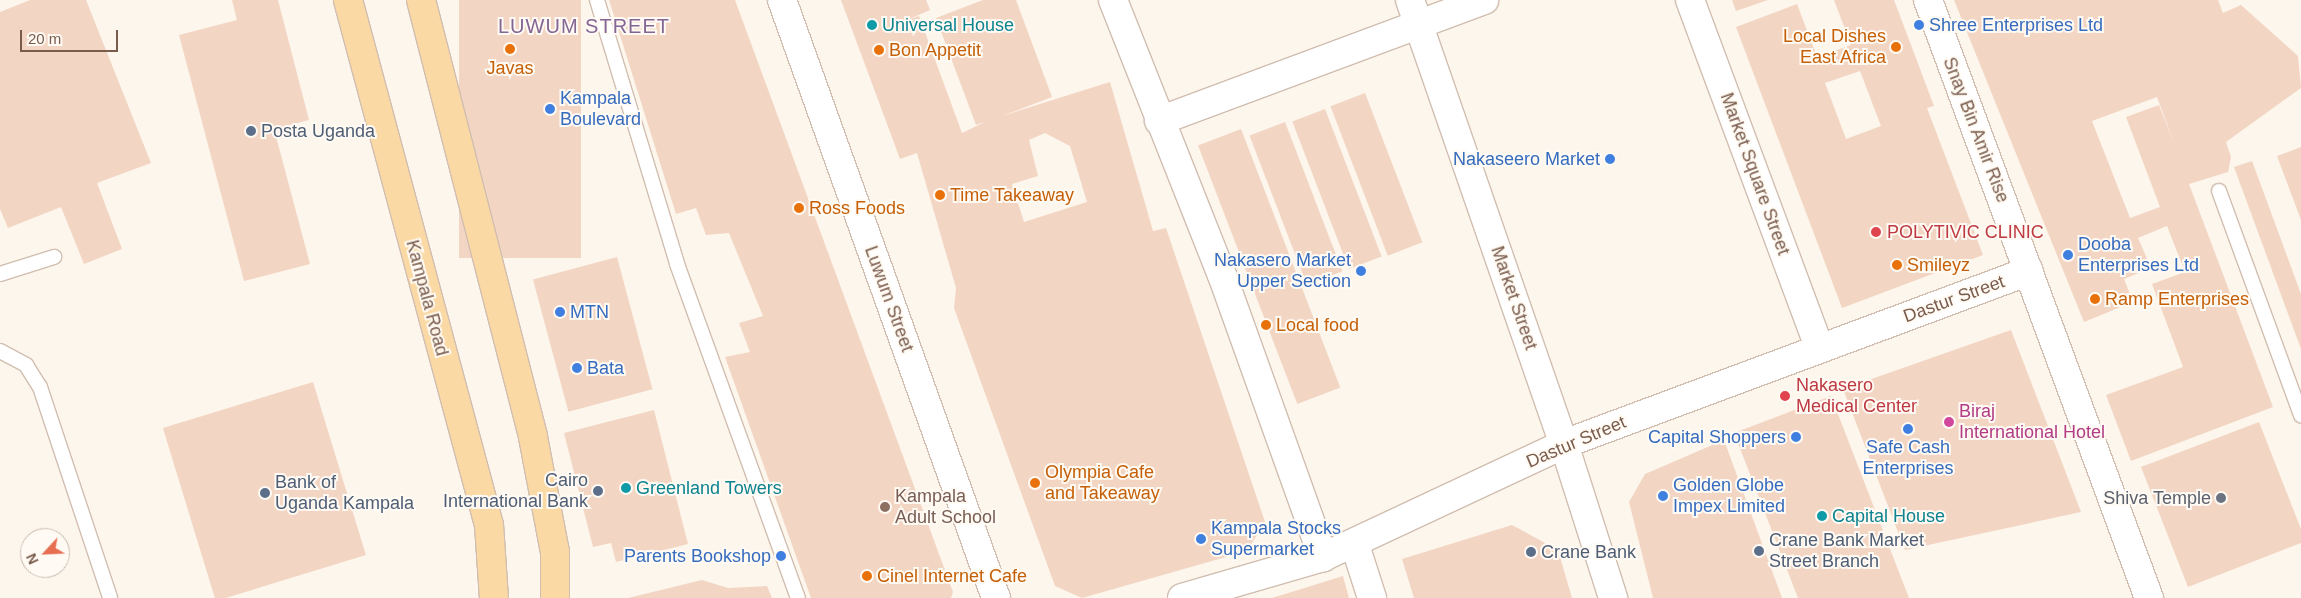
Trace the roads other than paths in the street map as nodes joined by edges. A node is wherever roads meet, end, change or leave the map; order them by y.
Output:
1 (348, 0) edge
2 (421, 0) edge
3 (597, 0) edge
4 (782, 0) edge
5 (1113, 0) edge
6 (1410, 0) edge
7 (1484, 0) edge
8 (1690, 0) edge
9 (1928, 0) edge
10 (1420, 25) junction
11 (1159, 121) junction
12 (2219, 191) dead end
13 (54, 257) dead end
14 (2029, 271) junction
15 (0, 274) edge
16 (1820, 348) junction
17 (0, 351) edge
18 (2301, 415) edge
19 (1564, 444) junction
20 (1355, 545) junction
21 (1323, 557) junction
22 (110, 598) edge
23 (494, 598) edge
24 (555, 598) edge
25 (798, 598) edge
26 (996, 598) edge
27 (1182, 598) edge
28 (1372, 598) edge
29 (1613, 598) edge
30 (2149, 598) edge

1 - 23 main road, Kampala Road
2 - 24 main road
3 - 25 lane
4 - 26 street, Luwum Street
5 - 11 street
6 - 10 street, Market Street
7 - 10 street
8 - 16 street, Market Square Street
9 - 14 street, Snay Bin Amir Rise
10 - 11 street
10 - 19 street, Market Street
11 - 21 street
12 - 18 lane
13 - 15 lane
14 - 16 street, Dastur Street
14 - 30 street, Snay Bin Amir Rise
16 - 19 street, Dastur Street
17 - 22 lane
19 - 20 street, Dastur Street
19 - 29 street, Market Street
20 - 21 street, Dastur Street
20 - 28 street
21 - 27 street, Dastur Street

